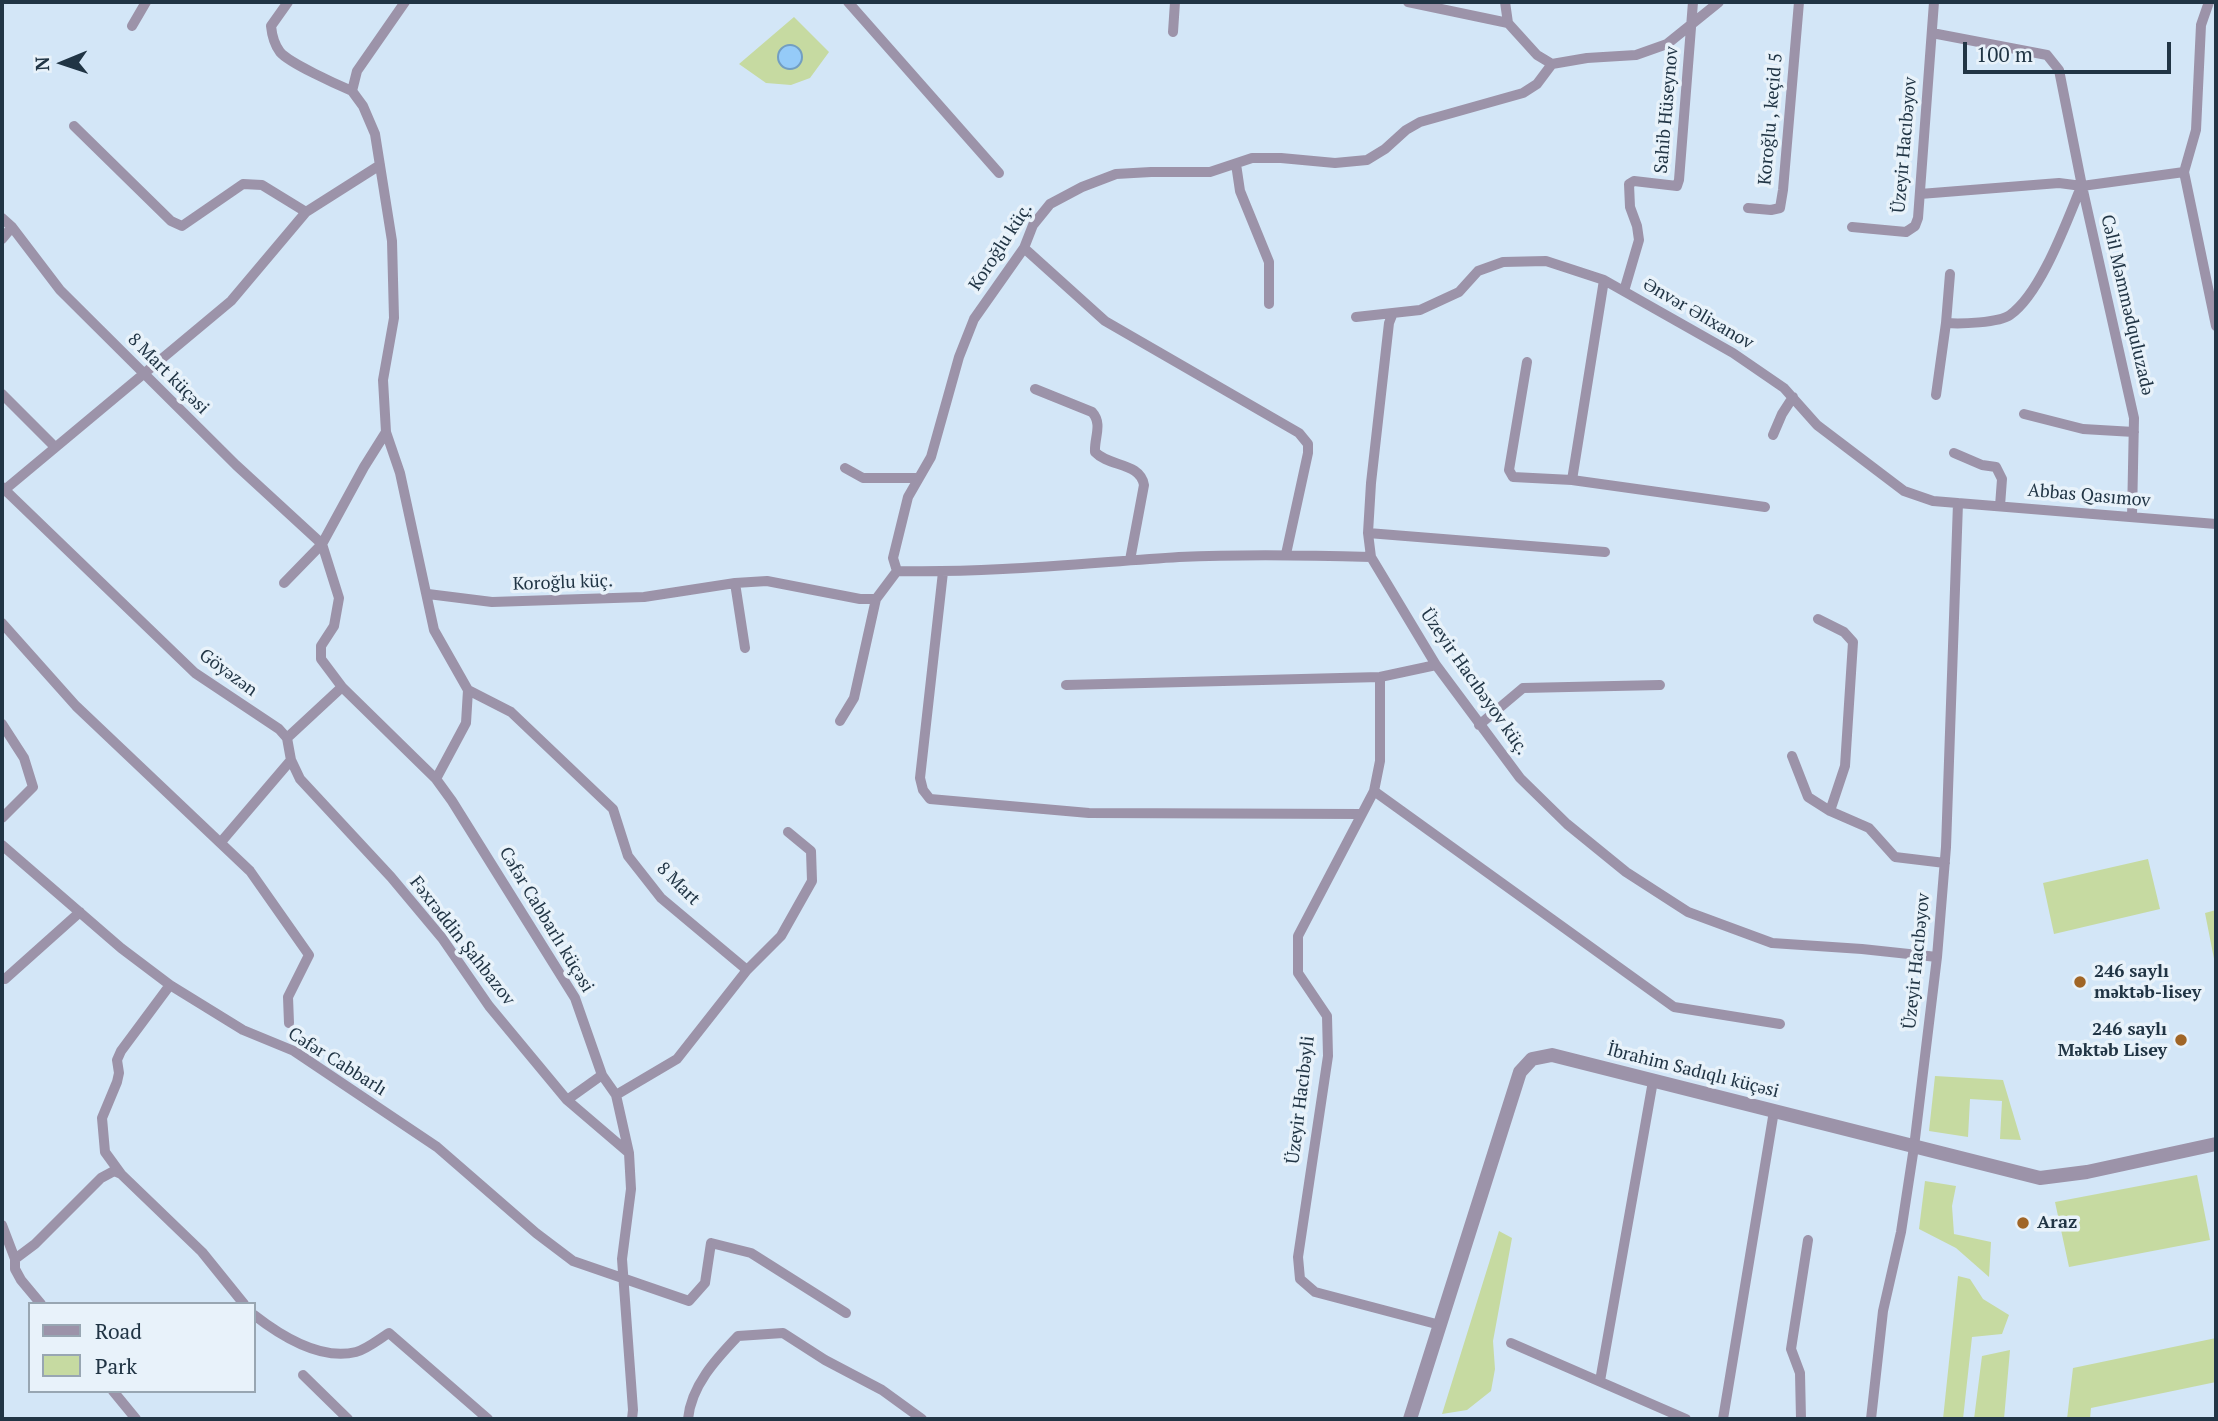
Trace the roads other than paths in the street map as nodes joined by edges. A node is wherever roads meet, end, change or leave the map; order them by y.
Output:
1 (146, 2) edge
2 (288, 2) edge
3 (405, 2) edge
4 (848, 2) edge
5 (1175, 2) edge
6 (1408, 2) edge
7 (1505, 2) edge
8 (1693, 2) edge
9 (1719, 2) edge
10 (1799, 2) edge
11 (1934, 2) edge
12 (2210, 2) edge
13 (1508, 23) junction
14 (1692, 25) junction
15 (132, 26) dead end
16 (1173, 32) dead end
17 (1932, 33) junction
18 (1552, 64) junction
19 (352, 91) junction
20 (74, 126) dead end
21 (1236, 164) junction
22 (380, 165) junction
23 (2184, 172) junction
24 (999, 173) dead end
25 (2082, 186) junction
26 (1920, 194) junction
27 (1748, 208) dead end
28 (306, 212) junction
29 (2, 218) edge
30 (12, 227) junction
31 (1852, 227) dead end
32 (2, 239) edge
33 (1024, 248) junction
34 (1950, 274) dead end
35 (1604, 280) junction
36 (1625, 291) junction
37 (1269, 303) dead end
38 (1393, 313) junction
39 (1356, 317) dead end
40 (1946, 323) junction
41 (2216, 326) edge
42 (1527, 362) dead end
43 (144, 374) junction
44 (1035, 389) dead end
45 (2, 394) edge
46 (1936, 395) dead end
47 (1793, 397) junction
48 (2024, 414) dead end
49 (386, 432) junction
50 (2134, 432) junction
51 (1773, 435) dead end
52 (54, 446) junction
53 (1954, 453) dead end
54 (845, 468) dead end
55 (919, 478) junction
56 (1572, 480) junction
57 (3, 489) edge
58 (1958, 503) junction
59 (2000, 506) junction
60 (1765, 508) dead end
61 (2132, 517) junction
62 (2216, 524) edge
63 (1368, 533) junction
64 (322, 544) junction
65 (1605, 552) dead end
66 (1286, 554) junction
67 (1371, 557) junction
68 (1130, 561) junction
69 (897, 571) junction
70 (943, 572) junction
71 (284, 583) dead end
72 (735, 583) junction
73 (428, 594) junction
74 (876, 599) junction
75 (1818, 619) dead end
76 (2, 624) edge
77 (745, 648) dead end
78 (1436, 665) junction
79 (1380, 677) junction
80 (1066, 685) dead end
81 (1660, 685) dead end
82 (342, 687) junction
83 (468, 690) junction
84 (840, 721) dead end
85 (2, 724) edge
86 (1479, 725) junction
87 (288, 738) junction
88 (1792, 756) dead end
89 (291, 760) junction
90 (436, 779) junction
91 (1374, 791) junction
92 (1830, 811) junction
93 (1361, 814) junction
94 (2, 818) edge
95 (788, 832) dead end
96 (220, 842) junction
97 (2, 845) edge
98 (1945, 863) junction
99 (80, 912) junction
100 (1937, 957) junction
101 (747, 970) junction
102 (5, 979) dead end
103 (170, 985) junction
104 (289, 1023) dead end
105 (1780, 1024) dead end
106 (602, 1075) junction
107 (1653, 1081) junction
108 (616, 1095) junction
109 (566, 1100) junction
110 (1774, 1111) junction
111 (2216, 1144) edge
112 (1914, 1147) junction
113 (629, 1153) junction
114 (121, 1174) junction
115 (2, 1225) edge
116 (1808, 1240) dead end
117 (15, 1259) junction
118 (624, 1277) junction
119 (39, 1302) edge
120 (242, 1302) edge
121 (846, 1313) dead end
122 (256, 1316) edge
123 (1440, 1325) junction
124 (1511, 1343) dead end
125 (303, 1376) dead end
126 (1600, 1381) junction
127 (115, 1393) edge
128 (136, 1419) edge
129 (348, 1419) edge
130 (488, 1419) edge
131 (632, 1419) edge
132 (688, 1419) edge
133 (922, 1419) edge
134 (1410, 1419) edge
135 (1686, 1419) edge
136 (1723, 1419) edge
137 (1801, 1419) edge
138 (1871, 1419) edge

1 - 15 street
2 - 19 street
3 - 19 street
4 - 24 street
5 - 16 street
6 - 13 street
7 - 13 street
8 - 14 street, Sahib Hüseynov
9 - 14 street
10 - 27 street, Koroğlu , keçid 5
11 - 17 street, Üzeyir Hacıbəyov
12 - 23 street
13 - 18 street
14 - 18 street
14 - 36 street, Sahib Hüseynov
17 - 25 street, Cəlil Məmmədquluzadə
17 - 26 street, Üzeyir Hacıbəyov
18 - 21 street, Koroğlu küç.
19 - 22 street
20 - 28 street
21 - 33 street, Koroğlu küç.
21 - 37 street
22 - 28 street, Göyəzən
22 - 49 street
23 - 25 street
23 - 41 street
25 - 26 street
25 - 40 street
25 - 50 street, Cəlil Məmmədquluzadə
26 - 31 street, Üzeyir Hacıbəyov
28 - 43 street, Göyəzən
29 - 30 street, 8 Mart küçəsi
30 - 32 street
30 - 43 street, 8 Mart küçəsi
33 - 55 street, Koroğlu küç.
33 - 66 street
34 - 40 street
35 - 36 street, Ənvər Əlixanov
35 - 38 street, Ənvər Əlixanov
35 - 56 street
36 - 47 street, Ənvər Əlixanov
38 - 39 street, Ənvər Əlixanov
38 - 63 street, Üzeyir Hacıbəyov küç.
40 - 46 street
42 - 56 street
43 - 52 street, Göyəzən
43 - 64 street, 8 Mart küçəsi
44 - 68 street
45 - 52 street
47 - 51 street
47 - 58 street, Ənvər Əlixanov
48 - 50 street
49 - 64 street
49 - 73 street
50 - 61 street, Cəlil Məmmədquluzadə
52 - 57 street, Göyəzən
53 - 59 street
54 - 55 street
55 - 69 street, Koroğlu küç.
56 - 60 street
57 - 87 street, Göyəzən
58 - 59 street, Abbas Qasımov
58 - 98 street, Üzeyir Hacıbəyov
59 - 61 street, Abbas Qasımov
61 - 62 street, Abbas Qasımov
63 - 65 street
63 - 67 street, Üzeyir Hacıbəyov küç.
64 - 71 street
64 - 82 street, 8 Mart küçəsi
66 - 67 street
66 - 68 street
67 - 78 street, Üzeyir Hacıbəyov küç.
68 - 70 street
69 - 70 street
69 - 74 street
70 - 93 street
72 - 73 street, Koroğlu küç.
72 - 74 street, Koroğlu küç.
72 - 77 street
73 - 83 street
74 - 84 street
75 - 92 street
76 - 96 street
78 - 79 street
78 - 86 street, Üzeyir Hacıbəyov küç.
79 - 80 street
79 - 91 street, Üzeyir Hacıbəyli
81 - 86 street
82 - 87 street
82 - 90 street
83 - 90 street
83 - 101 street, 8 Mart
85 - 94 street
86 - 100 street, Üzeyir Hacıbəyov küç.
87 - 89 street, Fəxrəddin Şahbazov
88 - 92 street
89 - 96 street
89 - 109 street, Fəxrəddin Şahbazov
90 - 106 street, Cəfər Cabbarlı küçəsi
91 - 93 street, Üzeyir Hacıbəyli
91 - 105 street
92 - 98 street
93 - 123 street, Üzeyir Hacıbəyli
95 - 101 street
96 - 104 street
97 - 99 street, Cəfər Cabbarlı
98 - 100 street, Üzeyir Hacıbəyov
99 - 102 street
99 - 103 street, Cəfər Cabbarlı
100 - 112 street, Üzeyir Hacıbəyov
101 - 108 street
103 - 114 street
103 - 118 street, Cəfər Cabbarlı
106 - 108 street, Cəfər Cabbarlı küçəsi
106 - 109 street
107 - 110 street, İbrahim Sadıqlı küçəsi
107 - 123 street, İbrahim Sadıqlı küçəsi
107 - 126 street
108 - 113 street, Cəfər Cabbarlı küçəsi
109 - 113 street, Fəxrəddin Şahbazov
110 - 112 street, İbrahim Sadıqlı küçəsi
110 - 136 street
111 - 112 street, İbrahim Sadıqlı küçəsi
112 - 138 street, Üzeyir Hacıbəyov
113 - 118 street, Cəfər Cabbarlı küçəsi
114 - 117 street
114 - 120 street
115 - 117 street
116 - 137 street
117 - 119 street
118 - 121 street, Cəfər Cabbarlı
118 - 131 street, Cəfər Cabbarlı küçəsi
122 - 130 street
123 - 134 street, İbrahim Sadıqlı küçəsi
124 - 126 street
125 - 129 street
126 - 135 street
127 - 128 street
132 - 133 street

